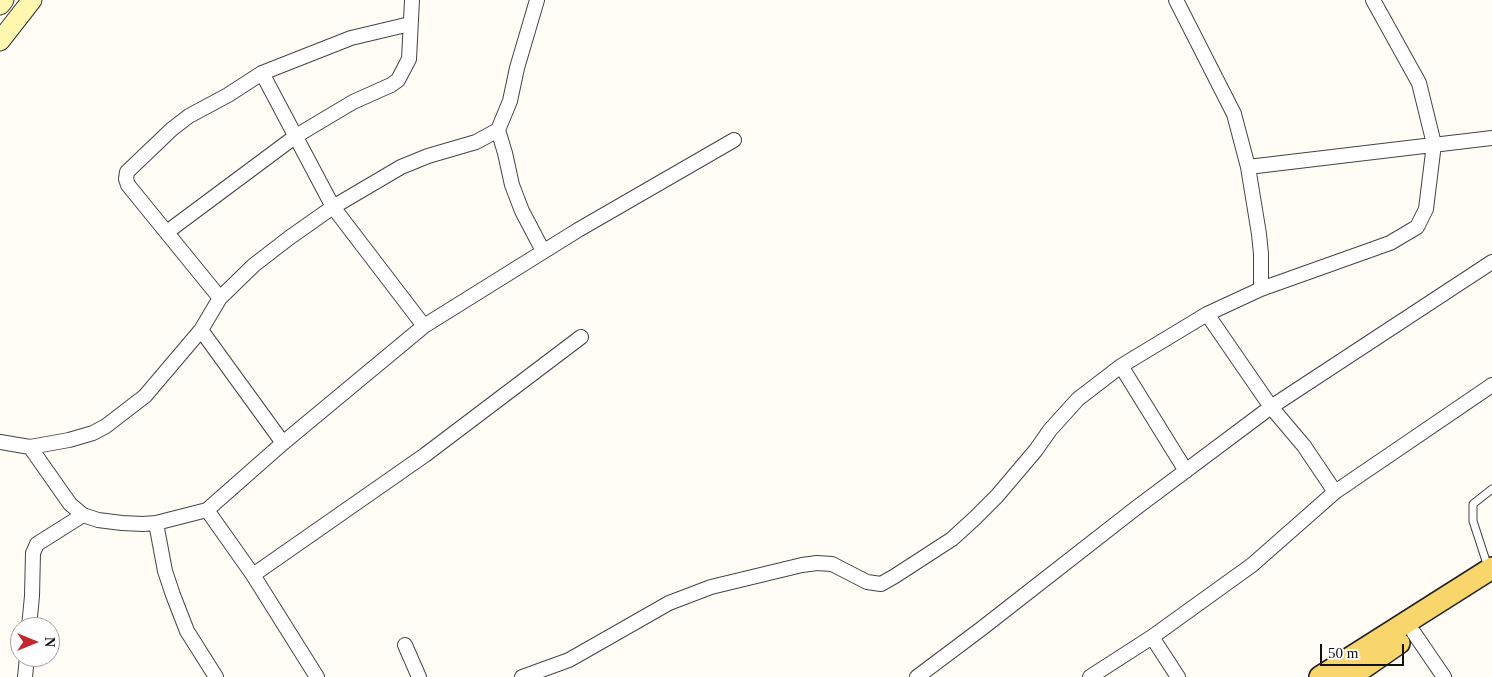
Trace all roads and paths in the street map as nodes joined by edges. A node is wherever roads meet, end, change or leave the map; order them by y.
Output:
1 (4, 0) edge
2 (32, 0) edge
3 (412, 0) edge
4 (538, 0) edge
5 (1176, 0) edge
6 (1373, 0) edge
7 (0, 5) edge
8 (410, 24) junction
9 (0, 40) edge
10 (262, 73) junction
11 (498, 130) junction
12 (296, 136) junction
13 (1492, 138) edge
14 (734, 140) dead end
15 (1434, 144) junction
16 (1248, 167) junction
17 (333, 206) junction
18 (167, 232) junction
19 (543, 251) junction
20 (1492, 262) edge
21 (1261, 289) junction
22 (220, 298) junction
23 (1207, 314) junction
24 (424, 326) junction
25 (201, 330) junction
26 (580, 337) dead end
27 (1121, 366) junction
28 (1492, 385) edge
29 (1272, 407) junction
30 (0, 442) edge
31 (283, 443) junction
32 (30, 447) junction
33 (1186, 471) junction
34 (1492, 489) edge
35 (1335, 492) junction
36 (207, 510) junction
37 (83, 515) junction
38 (156, 524) junction
39 (1491, 574) edge
40 (253, 575) junction
41 (30, 617) edge
42 (1414, 633) junction
43 (1152, 637) junction
44 (405, 645) dead end
45 (216, 677) edge
46 (317, 677) edge
47 (419, 677) edge
48 (522, 677) edge
49 (917, 677) edge
50 (1090, 677) edge
51 (1178, 677) edge
52 (1320, 677) edge
53 (1350, 677) edge
54 (1444, 677) edge

1 - 7 street
2 - 9 street
3 - 8 street
4 - 11 street
5 - 16 street
6 - 15 street
8 - 10 street
8 - 12 street
10 - 12 street
10 - 18 street
11 - 17 street
11 - 19 street
12 - 17 street
12 - 18 street
13 - 15 street
14 - 19 street
15 - 16 street
15 - 21 street
16 - 21 street
17 - 22 street
17 - 24 street
18 - 22 street
19 - 24 street
20 - 29 street
21 - 23 street
22 - 25 street
23 - 27 street
23 - 29 street
24 - 31 street
25 - 31 street
25 - 32 street
26 - 40 street
27 - 33 street
27 - 48 street
28 - 35 street
29 - 33 street
29 - 35 street
30 - 32 street
31 - 36 street
32 - 37 street
33 - 49 street
34 - 39 lane
35 - 43 street
36 - 38 street
36 - 40 street
37 - 38 street
37 - 41 street
38 - 45 street
39 - 42 main road
39 - 52 main road
40 - 46 street
42 - 53 main road
42 - 54 street
43 - 50 street
43 - 51 street
44 - 47 street

